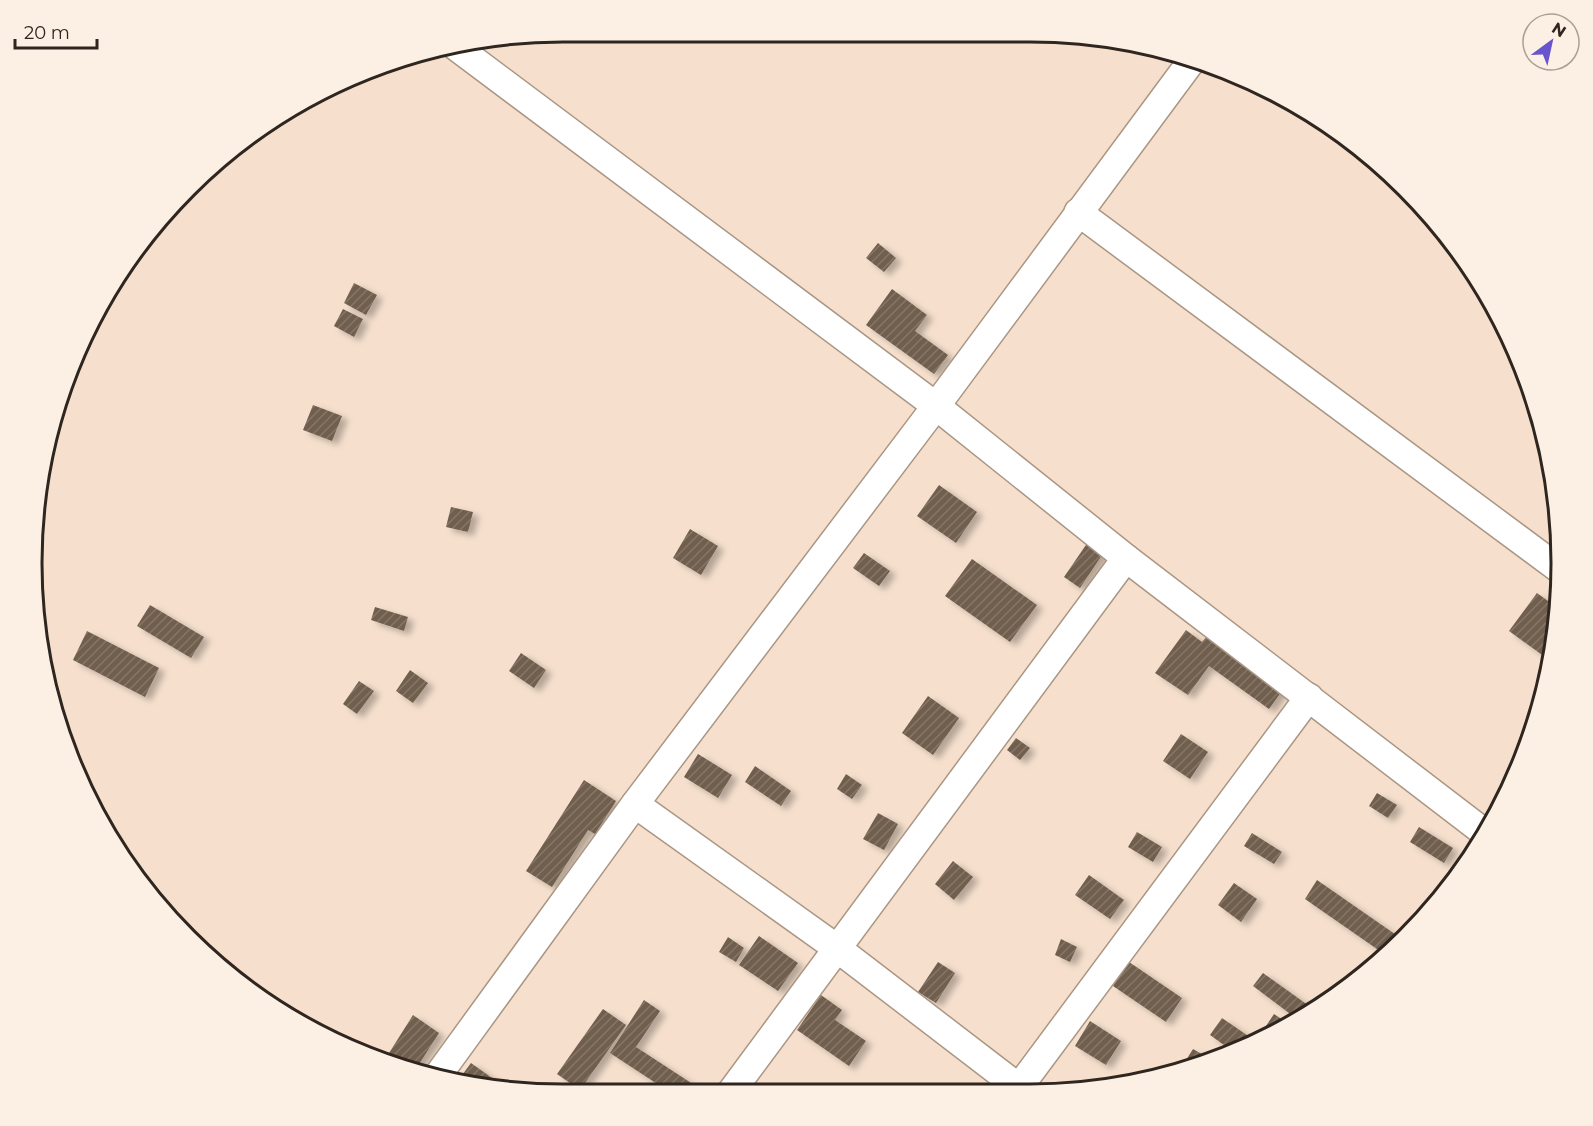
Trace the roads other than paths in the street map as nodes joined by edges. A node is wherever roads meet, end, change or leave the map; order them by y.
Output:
1 (463, 52) edge
2 (1187, 67) edge
3 (1078, 212) junction
4 (936, 406) junction
5 (1126, 558) junction
6 (1551, 563) edge
7 (1309, 697) junction
8 (635, 804) junction
9 (1478, 828) edge
10 (838, 949) junction
11 (442, 1069) edge
12 (737, 1084) edge
13 (1011, 1084) edge
14 (1023, 1084) edge

1 - 4 street
2 - 3 street
3 - 4 street
3 - 6 street
4 - 5 street
4 - 8 street
5 - 7 street
5 - 10 street
7 - 9 street
7 - 14 street
8 - 10 street
8 - 11 street
10 - 12 street
10 - 13 street

